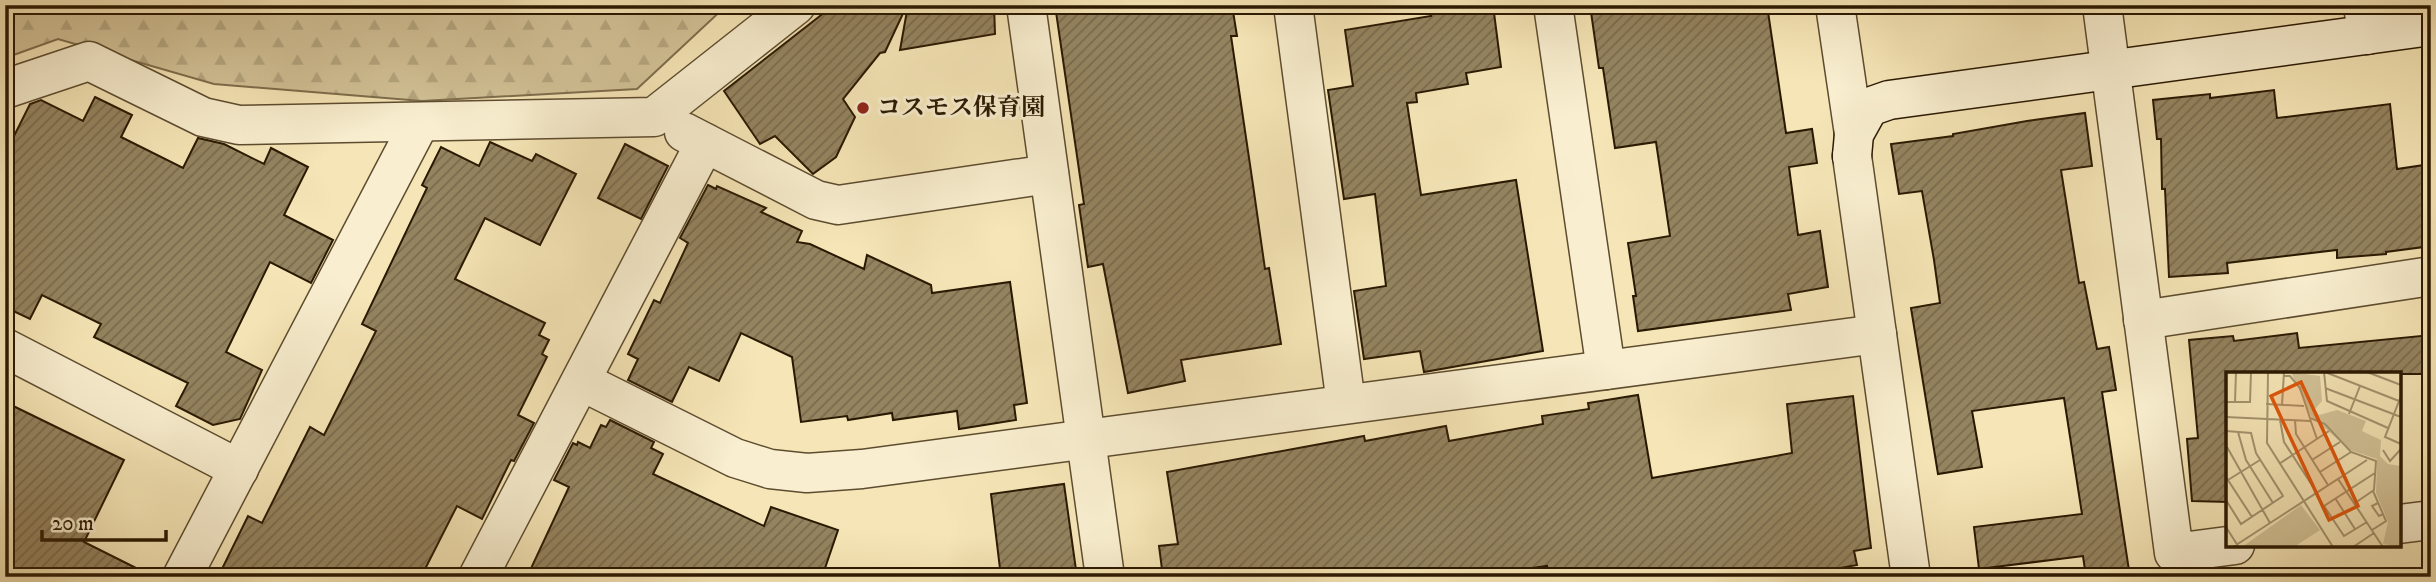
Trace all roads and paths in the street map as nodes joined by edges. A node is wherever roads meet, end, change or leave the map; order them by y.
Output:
1 (796, 5) edge
2 (1026, 5) edge
3 (1293, 5) edge
4 (1553, 5) edge
5 (1835, 5) edge
6 (2102, 5) edge
7 (2365, 20) edge
8 (2431, 26) edge
9 (2111, 70) junction
10 (5, 89) edge
11 (654, 117) junction
12 (420, 122) junction
13 (705, 144) junction
14 (1853, 145) junction
15 (1049, 174) junction
16 (2431, 276) edge
17 (2143, 320) junction
18 (1877, 334) junction
19 (5, 348) edge
20 (1606, 370) junction
21 (581, 381) junction
22 (1346, 404) junction
23 (1086, 440) junction
24 (239, 469) junction
25 (2431, 520) edge
26 (2401, 524) edge
27 (2226, 546) edge
28 (1908, 576) edge
29 (182, 577) edge
30 (478, 577) edge
31 (1105, 577) edge

1 - 11 street
2 - 15 street
3 - 22 street
4 - 20 street
5 - 14 street
6 - 9 street
7 - 8 street
7 - 9 street
9 - 14 street
9 - 17 street
10 - 12 street
11 - 12 street
11 - 13 street
12 - 24 street
13 - 15 street
13 - 21 street
14 - 18 street
15 - 23 street
16 - 17 street
17 - 27 street
18 - 20 street
18 - 28 street
19 - 24 street
20 - 22 street
21 - 23 street
21 - 30 street
22 - 23 street
23 - 31 street
24 - 29 street
25 - 26 street

